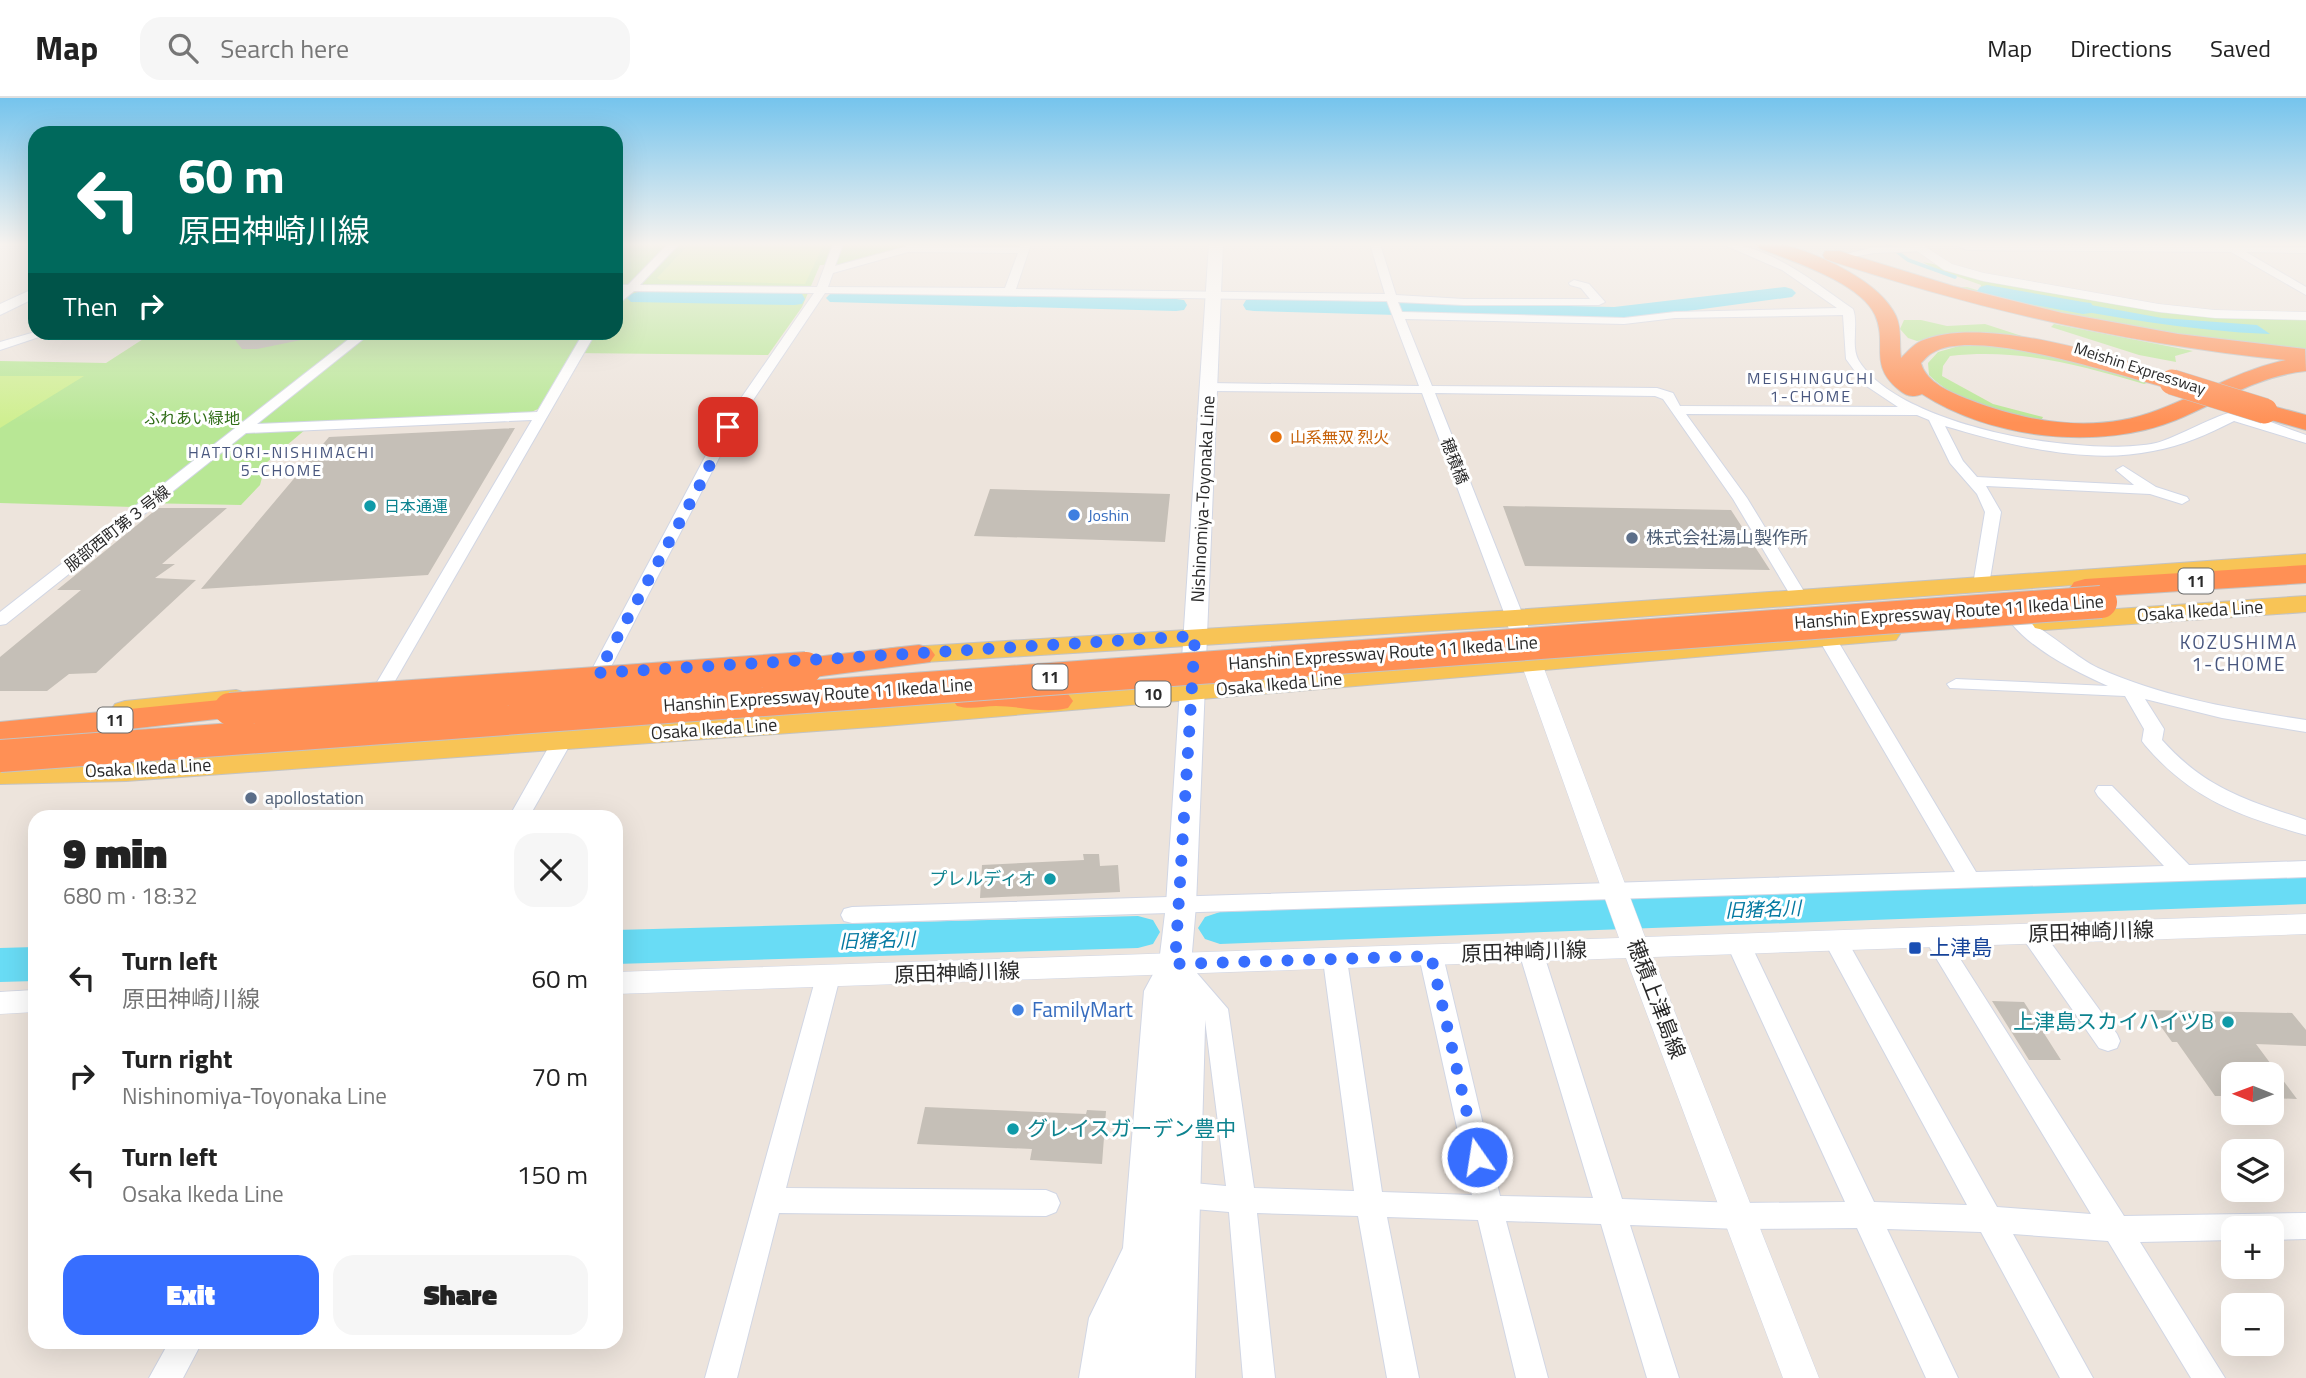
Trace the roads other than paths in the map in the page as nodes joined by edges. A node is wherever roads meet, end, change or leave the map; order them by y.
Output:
1 (812, 304) edge
2 (1214, 304) edge
3 (1336, 304) edge
4 (1394, 304) edge
5 (1463, 304) edge
6 (1838, 304) edge
7 (1876, 304) edge
8 (1945, 304) edge
9 (1965, 304) edge
10 (1999, 304) edge
11 (2136, 304) edge
12 (1395, 308) junction
13 (1849, 311) junction
14 (2306, 316) edge
15 (28, 338) edge
16 (356, 340) edge
17 (585, 340) edge
18 (0, 346) edge
19 (2306, 354) edge
20 (2306, 364) edge
21 (2306, 377) edge
22 (2179, 379) junction
23 (1209, 387) junction
24 (1427, 389) junction
25 (2271, 408) junction
26 (1676, 410) junction
27 (1918, 411) junction
28 (2306, 412) edge
29 (541, 416) junction
30 (1934, 417) junction
31 (2306, 422) edge
32 (244, 429) junction
33 (2306, 439) edge
34 (2123, 470) dead end
35 (1973, 481) junction
36 (2151, 490) junction
37 (2182, 500) dead end
38 (2306, 561) edge
39 (2306, 574) edge
40 (1981, 585) junction
41 (2306, 588) edge
42 (2093, 595) junction
43 (1800, 597) junction
44 (2306, 604) edge
45 (1515, 618) junction
46 (0, 620) edge
47 (2021, 624) junction
48 (1195, 636) junction
49 (1827, 638) junction
50 (919, 655) junction
51 (1533, 664) junction
52 (598, 673) junction
53 (1956, 684) dead end
54 (2129, 688) junction
55 (382, 689) junction
56 (1192, 691) junction
57 (1056, 701) junction
58 (0, 725) edge
59 (2306, 726) edge
60 (0, 733) edge
61 (0, 739) edge
62 (563, 740) junction
63 (0, 756) edge
64 (0, 762) edge
65 (0, 774) edge
66 (2105, 790) dead end
67 (523, 810) edge
68 (2306, 828) edge
69 (2306, 869) edge
70 (2184, 873) junction
71 (1971, 881) junction
72 (1617, 896) junction
73 (1181, 905) junction
74 (852, 915) dead end
75 (2306, 924) edge
76 (2032, 934) junction
77 (1936, 938) junction
78 (1633, 940) junction
79 (1836, 941) junction
80 (1739, 945) junction
81 (1531, 952) junction
82 (1431, 956) junction
83 (1335, 960) junction
84 (1175, 964) junction
85 (828, 977) junction
86 (623, 983) edge
87 (28, 1002) edge
88 (0, 1003) edge
89 (2108, 1041) dead end
90 (1182, 1195) junction
91 (769, 1200) junction
92 (1242, 1200) junction
93 (1046, 1203) dead end
94 (1370, 1204) junction
95 (1489, 1208) junction
96 (1609, 1212) junction
97 (1864, 1215) junction
98 (1739, 1216) junction
99 (1990, 1219) junction
100 (2306, 1226) edge
101 (2119, 1229) junction
102 (1143, 1249) junction
103 (183, 1349) edge
104 (165, 1378) edge
105 (722, 1378) edge
106 (1100, 1378) edge
107 (1134, 1378) edge
108 (1174, 1378) edge
109 (1259, 1378) edge
110 (1403, 1378) edge
111 (1532, 1378) edge
112 (1663, 1378) edge
113 (1801, 1378) edge
114 (1942, 1378) edge
115 (2077, 1378) edge
116 (2209, 1378) edge

1 - 52 street
2 - 23 main road, Nishinomiya-Toyonaka Line
3 - 12 street
4 - 12 street, 穂積橋
5 - 12 street
6 - 13 street
7 - 21 highway
8 - 22 highway, Meishin Expressway
9 - 22 highway, Meishin Expressway
10 - 19 highway
11 - 14 street
12 - 13 street
12 - 24 street, 穂積橋
13 - 27 street
15 - 18 street
16 - 32 street, 服部西町第３号線
17 - 29 street
20 - 22 highway
22 - 25 highway, bridge
23 - 24 street
23 - 48 main road, Nishinomiya-Toyonaka Line
24 - 26 street
24 - 45 street, 穂積橋
25 - 28 highway
25 - 31 highway
26 - 27 street
26 - 43 street
27 - 30 street
29 - 32 street
29 - 55 street
30 - 33 street
30 - 35 street
32 - 46 street, 服部西町第３号線
34 - 36 street
35 - 36 street
35 - 40 street
36 - 37 street
38 - 40 main road
39 - 42 highway, Hanshin Expressway Route 11 Ikeda Line / 11
40 - 43 main road
41 - 42 highway, Hanshin Expressway Route 11 Ikeda Line / 11
42 - 61 highway, Hanshin Expressway Route 11 Ikeda Line / 11
42 - 63 highway, Hanshin Expressway Route 11 Ikeda Line / 11, bridge
43 - 45 main road
44 - 47 main road, Osaka Ikeda Line / 10
45 - 48 main road
45 - 51 street, 穂積上津島線
47 - 49 main road, Osaka Ikeda Line / 10
47 - 54 street
48 - 50 main road
48 - 56 main road, Nishinomiya-Toyonaka Line
49 - 51 main road, Osaka Ikeda Line / 10
49 - 71 street
50 - 52 main road
50 - 60 highway, 11, bridge
51 - 56 main road, Osaka Ikeda Line / 10
51 - 72 street, 穂積上津島線
52 - 55 main road
52 - 62 street
53 - 54 street
54 - 59 street
54 - 68 street
55 - 58 main road
56 - 57 main road, Osaka Ikeda Line / 10
56 - 73 main road, Nishinomiya-Toyonaka Line
57 - 62 main road, Osaka Ikeda Line / 10
57 - 64 highway, 11
62 - 65 main road, Osaka Ikeda Line / 10
62 - 67 street
66 - 70 street
69 - 70 street
70 - 71 street
71 - 72 street
72 - 73 street
72 - 78 street, 穂積上津島線
73 - 74 street
73 - 84 main road, Nishinomiya-Toyonaka Line
75 - 76 street, 原田神崎川線
76 - 77 street, 原田神崎川線
76 - 89 street
77 - 79 street, 原田神崎川線
77 - 101 street
78 - 80 street, 原田神崎川線
78 - 81 street, 原田神崎川線
78 - 98 street, 穂積上津島線
79 - 80 street, 原田神崎川線
79 - 99 street
80 - 97 street
81 - 82 street, 原田神崎川線
81 - 96 street
82 - 83 street, 原田神崎川線
82 - 95 street
83 - 84 street, 原田神崎川線
83 - 94 street
84 - 85 street, 原田神崎川線
84 - 90 main road
84 - 92 street
84 - 102 main road, Nishinomiya-Toyonaka Line
85 - 86 street, 原田神崎川線
85 - 91 street
87 - 88 street
90 - 92 street
90 - 108 main road
91 - 93 street
91 - 105 street
92 - 94 street
92 - 109 street
94 - 95 street
94 - 110 street
95 - 96 street
95 - 111 street
96 - 98 street
96 - 112 street
97 - 98 street
97 - 99 street
97 - 114 street
98 - 113 street, 穂積上津島線
99 - 101 street
99 - 115 street
100 - 101 street
101 - 116 street
102 - 106 main road
102 - 107 main road, Nishinomiya-Toyonaka Line
103 - 104 street

